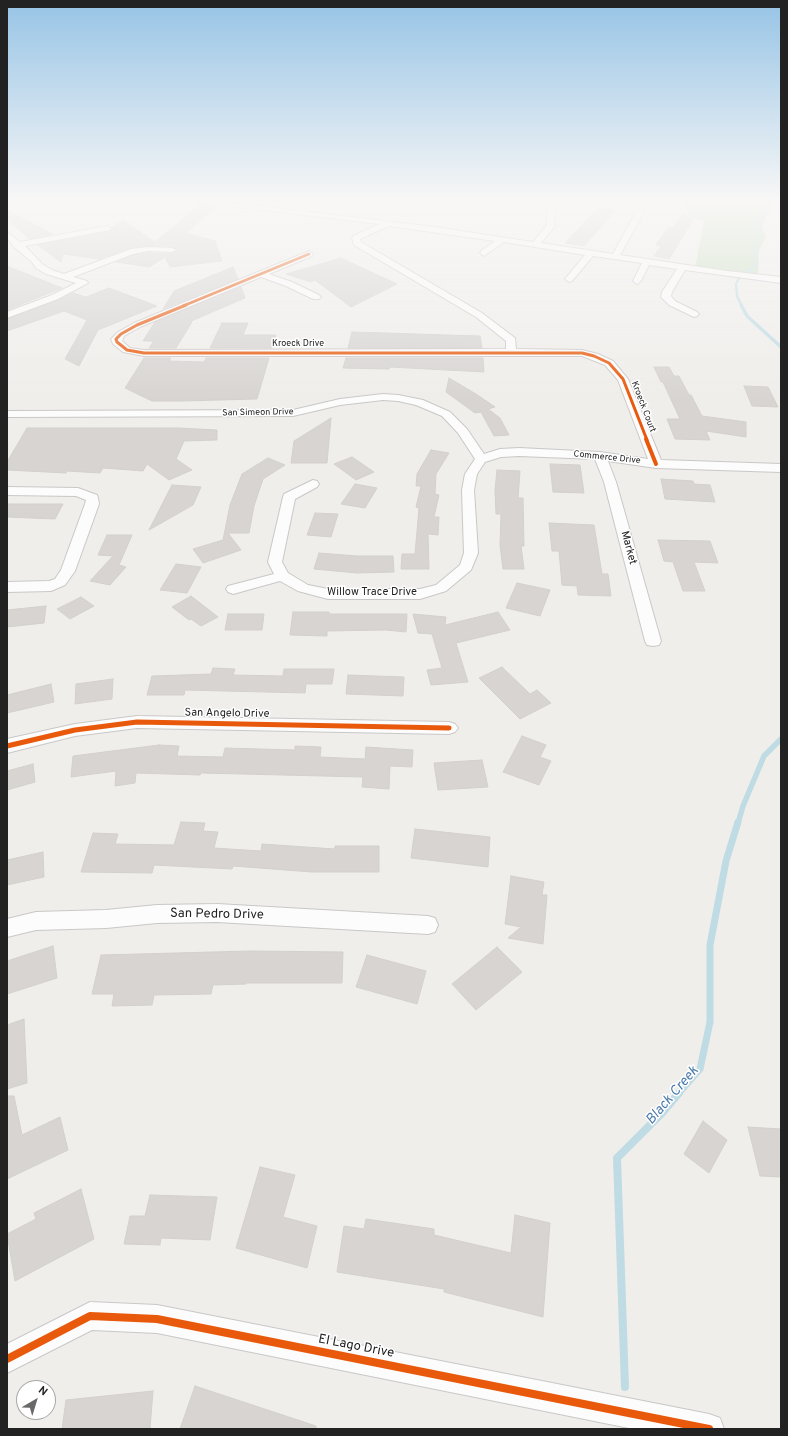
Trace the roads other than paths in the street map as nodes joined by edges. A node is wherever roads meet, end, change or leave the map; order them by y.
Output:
1 (41, 267) edge
2 (89, 267) edge
3 (278, 267) edge
4 (398, 267) edge
5 (580, 267) edge
6 (643, 267) edge
7 (683, 267) joint
8 (261, 274) junction
9 (64, 276) junction
10 (569, 279) dead end
11 (781, 280) edge
12 (637, 281) dead end
13 (316, 297) dead end
14 (694, 314) dead end
15 (7, 315) edge
16 (511, 352) junction
17 (7, 414) edge
18 (600, 456) junction
19 (481, 460) junction
20 (656, 464) junction
21 (781, 468) edge
22 (313, 484) dead end
23 (7, 491) edge
24 (282, 576) junction
25 (7, 587) edge
26 (233, 589) dead end
27 (653, 642) dead end
28 (449, 728) dead end
29 (7, 746) edge
30 (428, 925) dead end
31 (7, 928) edge
32 (7, 1359) edge
33 (708, 1429) edge

1 - 9 street
2 - 9 street
3 - 8 street
4 - 16 street
5 - 10 street
6 - 12 street
7 - 11 street
7 - 14 street
8 - 13 street
8 - 16 street, Kroeck Drive
9 - 15 street
16 - 20 street, Kroeck Court
17 - 19 street, San Simeon Drive
18 - 19 street, Commerce Drive
18 - 20 street, Commerce Drive
18 - 27 street, Market
19 - 24 street, Willow Trace Drive
20 - 21 street, Commerce Drive
22 - 24 street
23 - 25 street
24 - 26 street
28 - 29 street, San Angelo Drive
30 - 31 street, San Pedro Drive
32 - 33 street, El Lago Drive

